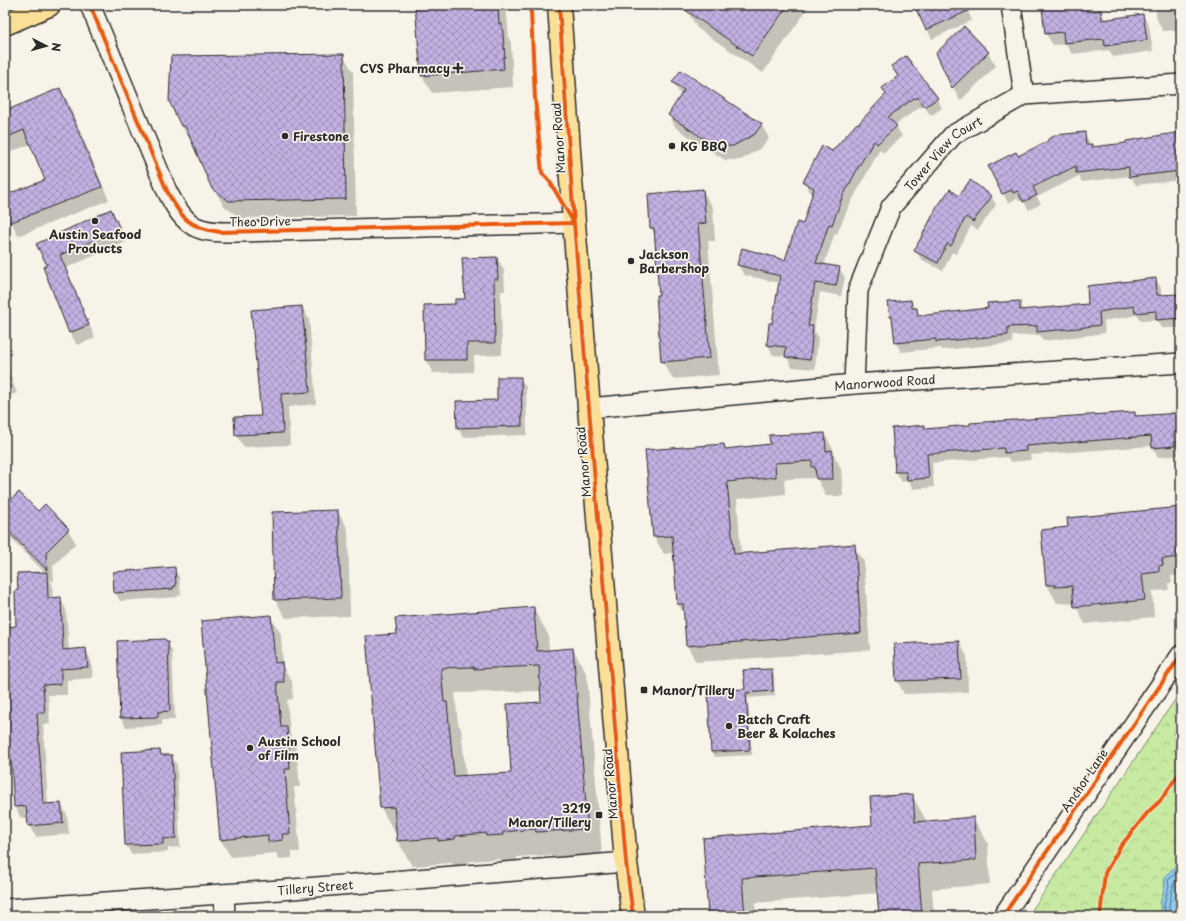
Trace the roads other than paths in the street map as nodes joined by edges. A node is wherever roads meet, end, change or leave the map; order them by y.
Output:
1 (49, 5) edge
2 (90, 5) edge
3 (559, 5) edge
4 (1011, 5) edge
5 (5, 24) edge
6 (1181, 84) edge
7 (1024, 94) junction
8 (574, 223) junction
9 (1181, 363) edge
10 (854, 384) junction
11 (589, 408) junction
12 (1181, 655) edge
13 (626, 862) junction
14 (224, 894) junction
15 (5, 909) edge
16 (225, 916) edge
17 (633, 916) edge
18 (1003, 916) edge

1 - 5 main road
2 - 8 street, Theo Drive
3 - 8 main road, Manor Road
4 - 7 street
6 - 7 street, Tower View Court
7 - 10 street, Tower View Court
8 - 11 main road, Manor Road
9 - 10 street, Manorwood Road
10 - 11 street, Manorwood Road
11 - 13 main road, Manor Road
12 - 18 street, Anchor Lane
13 - 14 street, Tillery Street
13 - 17 main road, Manor Road
14 - 15 street, Tillery Street
14 - 16 street

